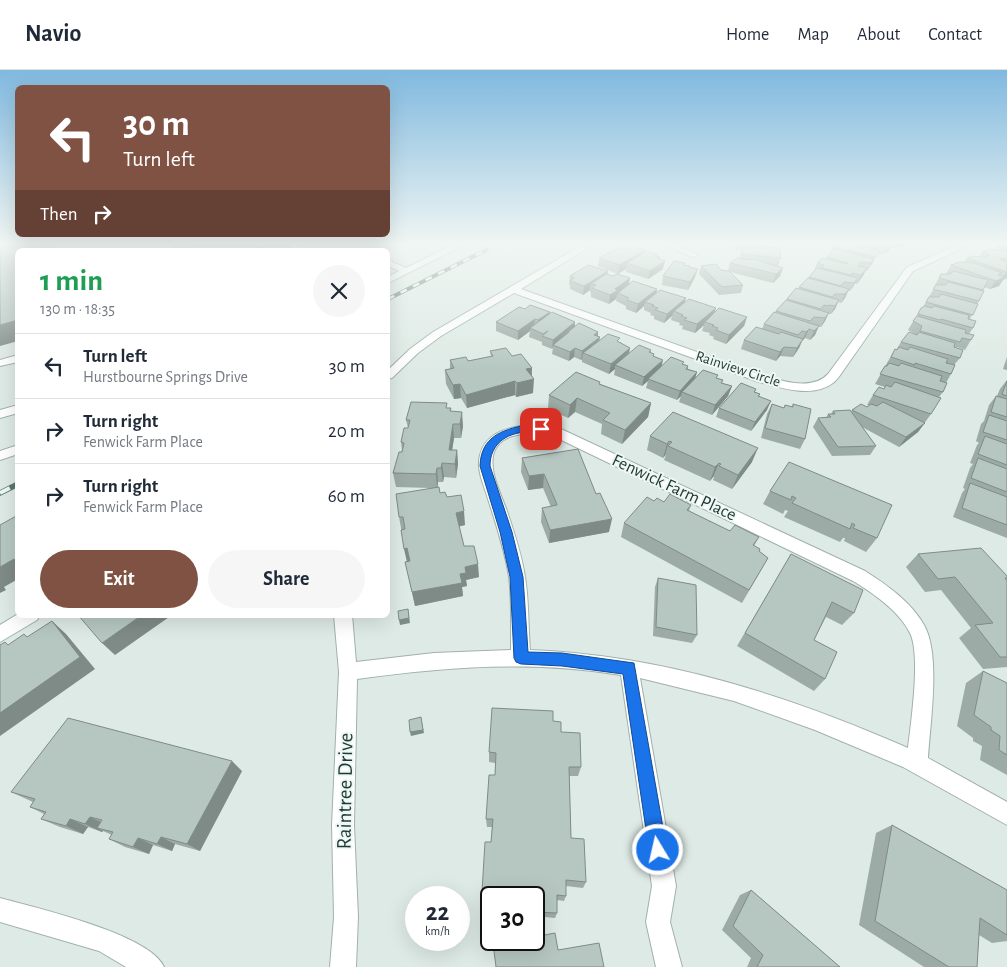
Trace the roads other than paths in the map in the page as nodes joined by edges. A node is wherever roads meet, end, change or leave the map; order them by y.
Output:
1 (522, 285) edge
2 (898, 285) edge
3 (513, 290) junction
4 (15, 359) edge
5 (0, 362) edge
6 (390, 374) edge
7 (15, 410) edge
8 (0, 414) edge
9 (15, 450) edge
10 (0, 456) edge
11 (26, 618) edge
12 (343, 618) edge
13 (0, 634) edge
14 (521, 658) junction
15 (629, 668) junction
16 (348, 672) junction
17 (917, 763) junction
18 (1007, 814) edge
19 (0, 910) edge
20 (151, 967) edge
21 (344, 967) edge
22 (669, 967) edge

1 - 3 street
2 - 3 street, Rainview Circle
3 - 6 street
4 - 5 street
7 - 8 street
9 - 10 street
11 - 13 street
12 - 16 street, Raintree Drive
14 - 15 street
14 - 16 street
14 - 17 street, Fenwick Farm Place
15 - 17 street
15 - 22 street
16 - 21 street, Raintree Drive
17 - 18 street
19 - 20 street

